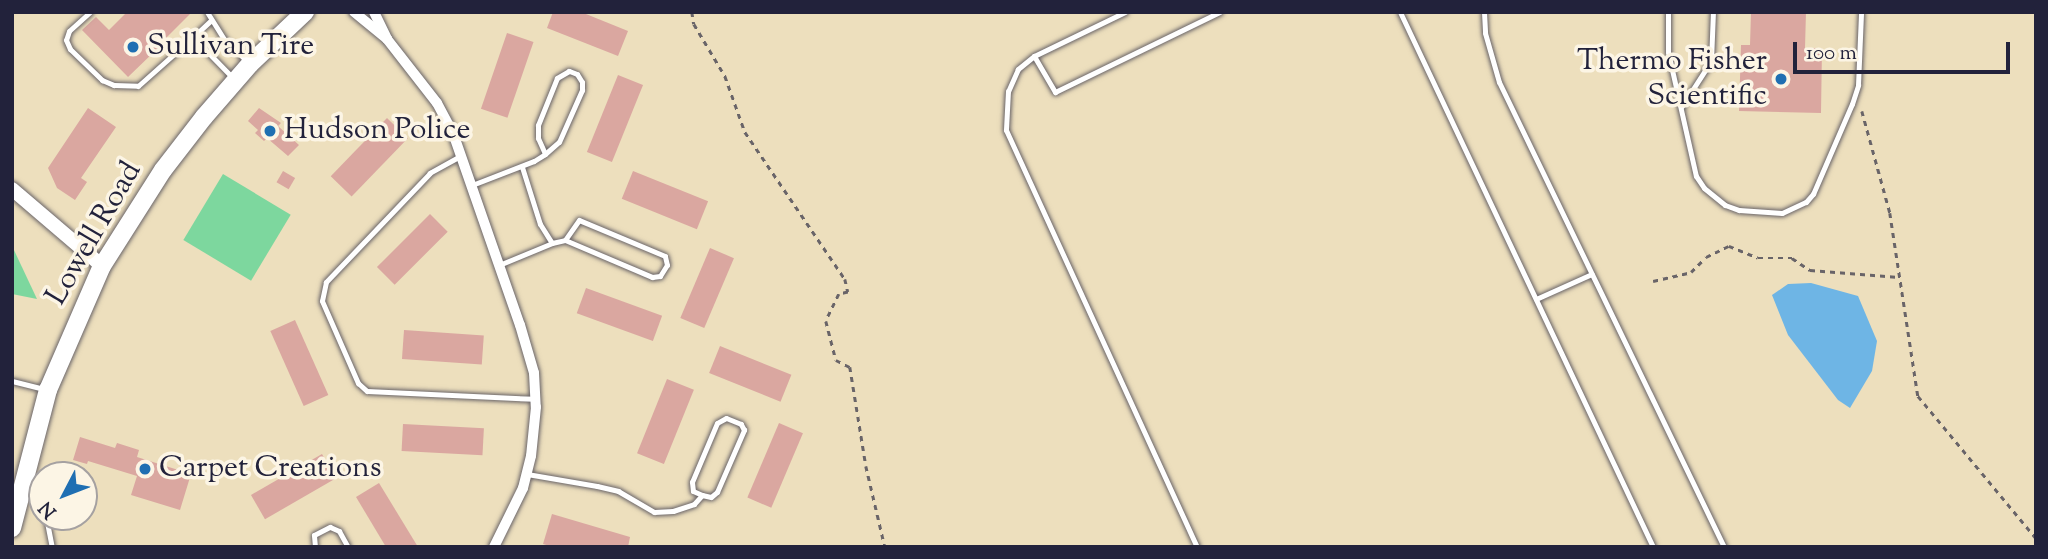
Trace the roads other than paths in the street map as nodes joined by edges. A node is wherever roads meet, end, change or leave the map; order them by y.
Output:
1 (90, 12) edge
2 (207, 12) edge
3 (305, 12) edge
4 (354, 12) edge
5 (374, 12) edge
6 (1125, 12) edge
7 (1220, 12) edge
8 (1399, 12) edge
9 (1483, 12) edge
10 (1668, 12) edge
11 (1713, 12) edge
12 (1861, 12) edge
13 (210, 21) junction
14 (193, 37) junction
15 (387, 39) junction
16 (1034, 56) junction
17 (250, 64) junction
18 (235, 80) junction
19 (1682, 106) junction
20 (545, 154) junction
21 (462, 155) junction
22 (522, 167) junction
23 (472, 185) junction
24 (12, 190) edge
25 (565, 240) junction
26 (552, 243) junction
27 (499, 265) junction
28 (102, 266) junction
29 (1592, 274) junction
30 (1536, 299) junction
31 (12, 382) edge
32 (48, 390) junction
33 (536, 399) junction
34 (527, 474) junction
35 (21, 486) junction
36 (28, 492) edge
37 (702, 495) junction
38 (12, 528) edge
39 (315, 547) edge
40 (348, 547) edge
41 (494, 547) edge
42 (1197, 547) edge
43 (1653, 547) edge
44 (1724, 547) edge

1 - 14 lane
2 - 13 lane
3 - 17 main road, Lowell Road
4 - 15 street
5 - 15 street
6 - 16 lane
7 - 16 lane
8 - 30 lane
9 - 29 lane
10 - 19 lane
11 - 19 lane
12 - 19 lane
13 - 14 lane
13 - 17 lane
14 - 18 lane
15 - 21 street
16 - 42 lane
17 - 18 main road, Lowell Road
18 - 28 main road, Lowell Road
20 - 20 lane
20 - 22 lane
21 - 23 street
21 - 33 lane
22 - 23 lane
22 - 26 lane
23 - 27 street
24 - 28 street
25 - 25 lane
25 - 26 lane
26 - 27 lane
27 - 33 street
28 - 32 main road, Lowell Road
29 - 30 lane
29 - 44 lane
30 - 43 lane
31 - 32 lane
32 - 35 main road, Lowell Road
33 - 34 street
34 - 37 lane
34 - 41 street
35 - 36 lane
35 - 38 main road, Lowell Road
37 - 37 lane
39 - 40 lane

